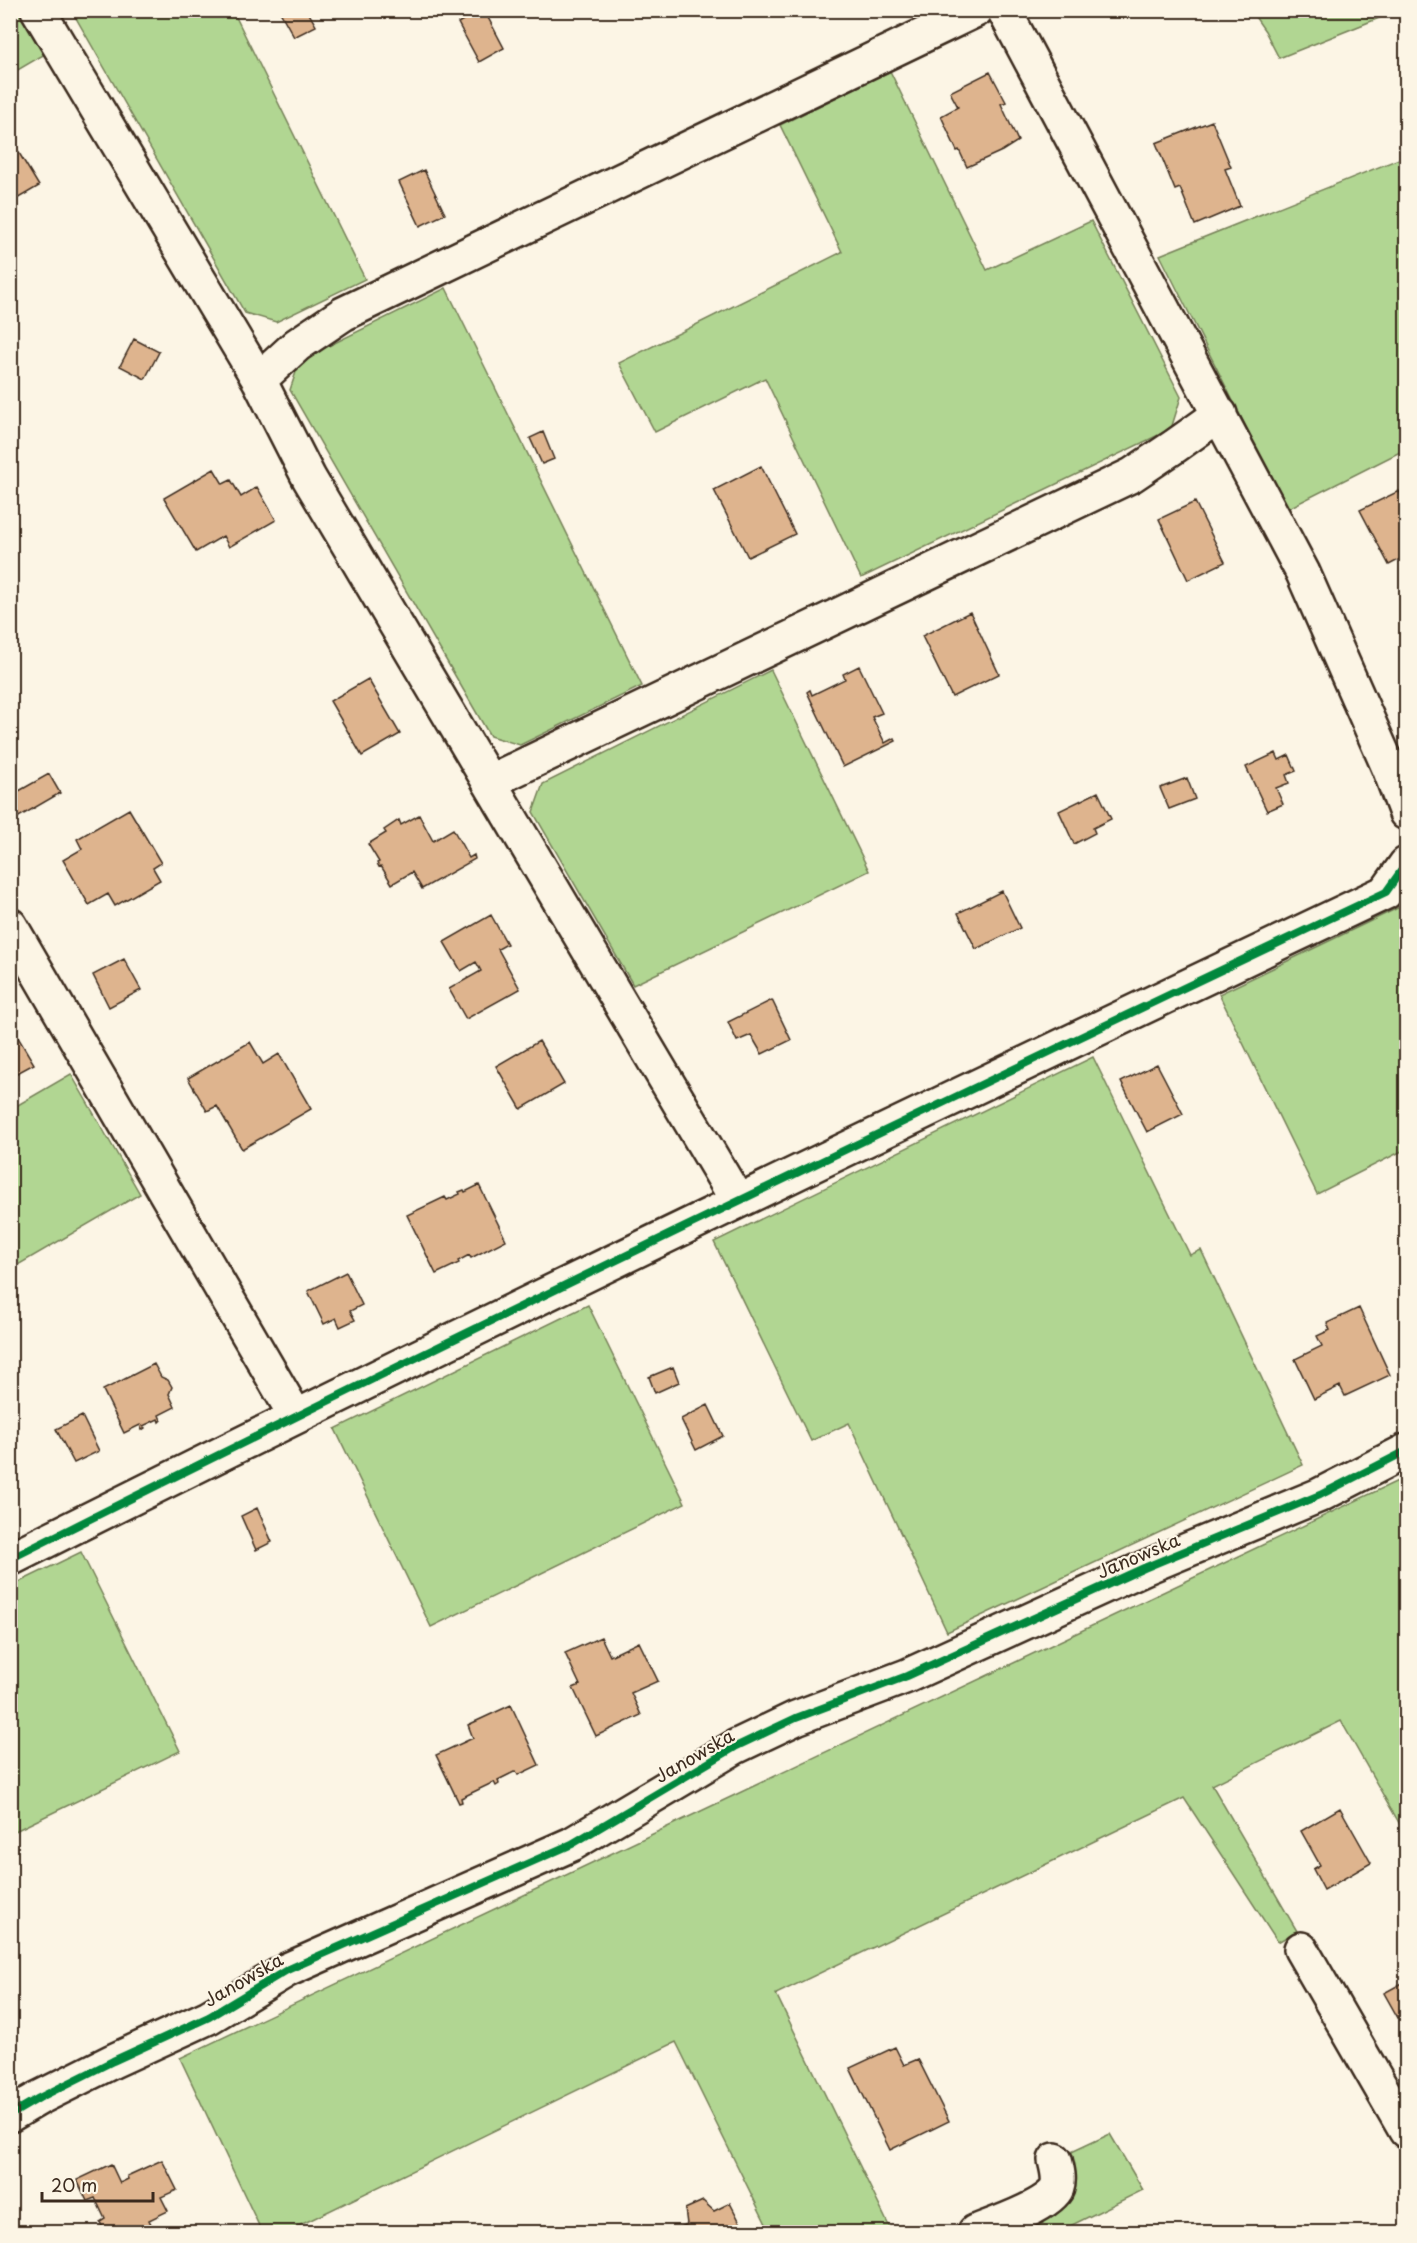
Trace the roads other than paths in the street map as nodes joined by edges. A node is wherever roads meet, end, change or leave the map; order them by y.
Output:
1 (39, 10) edge
2 (976, 10) edge
3 (1004, 10) edge
4 (258, 380) junction
5 (1220, 414) junction
6 (489, 782) junction
7 (1407, 813) edge
8 (1407, 864) edge
9 (10, 925) edge
10 (737, 1200) junction
11 (296, 1415) junction
12 (1407, 1451) edge
13 (10, 1559) edge
14 (1301, 1950) dead end
15 (10, 2115) edge
16 (1407, 2132) edge
17 (1055, 2160) dead end
18 (975, 2232) edge

1 - 4 street
2 - 4 street
3 - 5 street
4 - 6 street
5 - 6 street
5 - 7 street
6 - 10 street
8 - 10 street
9 - 11 street
10 - 11 street
11 - 13 street
12 - 15 street, Janowska
14 - 16 street
17 - 18 street

